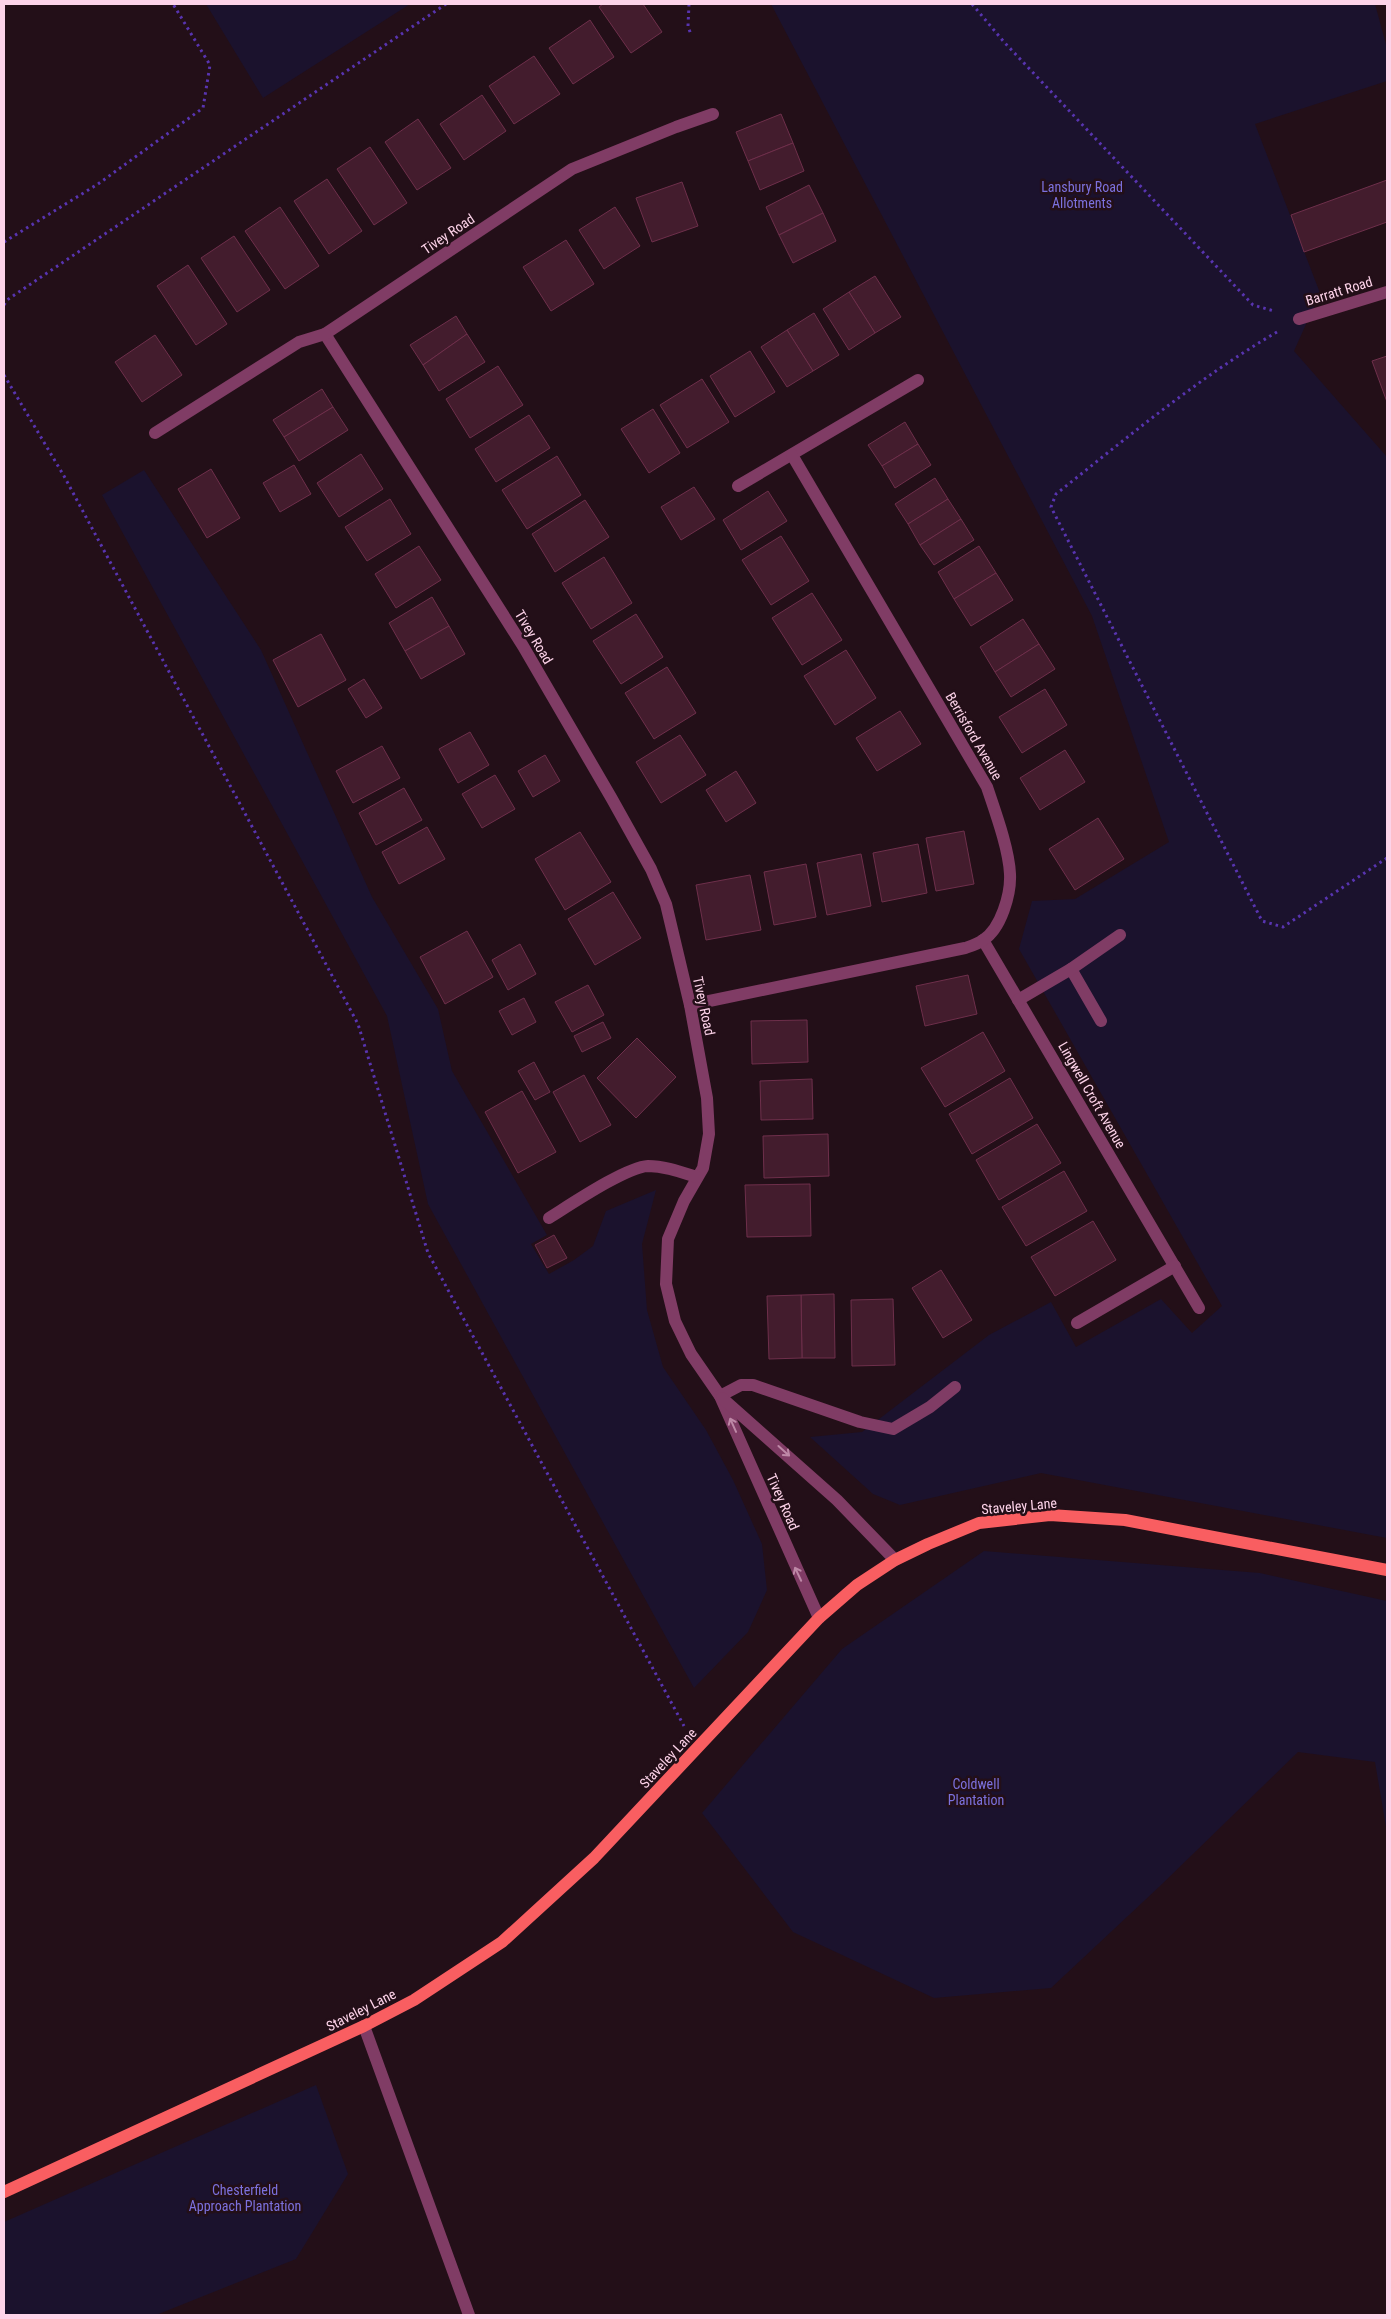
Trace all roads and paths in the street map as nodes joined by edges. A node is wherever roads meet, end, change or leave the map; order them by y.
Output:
1 (173, 4) edge
2 (446, 4) edge
3 (689, 4) edge
4 (972, 4) edge
5 (691, 35) dead end
6 (713, 114) dead end
7 (4, 242) edge
8 (1387, 292) edge
9 (4, 305) edge
10 (1299, 319) junction
11 (325, 334) junction
12 (4, 375) edge
13 (918, 380) dead end
14 (155, 433) dead end
15 (792, 455) junction
16 (738, 486) dead end
17 (1387, 858) edge
18 (1120, 935) dead end
19 (984, 940) junction
20 (1071, 969) junction
21 (1018, 1000) junction
22 (690, 1005) junction
23 (1101, 1021) dead end
24 (698, 1177) junction
25 (549, 1218) dead end
26 (1175, 1266) junction
27 (1199, 1308) dead end
28 (1077, 1323) dead end
29 (955, 1387) dead end
30 (720, 1396) junction
31 (895, 1560) junction
32 (1387, 1570) edge
33 (819, 1618) junction
34 (697, 1750) junction
35 (364, 2026) junction
36 (4, 2192) edge
37 (469, 2315) edge

1 - 7 path
2 - 9 path
3 - 5 path
4 - 10 path
6 - 11 street, Tivey Road
8 - 10 street, Barratt Road
10 - 17 path
11 - 14 street
11 - 22 street, Tivey Road
12 - 34 path
13 - 15 street
15 - 16 street
15 - 19 street, Berrisford Avenue
18 - 20 street
19 - 21 street, Lingwell Croft Avenue
19 - 22 street
20 - 21 street
20 - 23 street
21 - 26 street, Lingwell Croft Avenue
22 - 24 street, Tivey Road
24 - 25 street
24 - 30 street, Tivey Road
26 - 27 street, Lingwell Croft Avenue
26 - 28 street
29 - 30 street
30 -> 31 street, Tivey Road
33 -> 30 street, Tivey Road
31 - 32 main road, Staveley Lane
31 - 33 main road, Staveley Lane
33 - 34 main road, Staveley Lane
34 - 35 main road, Staveley Lane
35 - 36 main road, Staveley Lane
35 - 37 street

